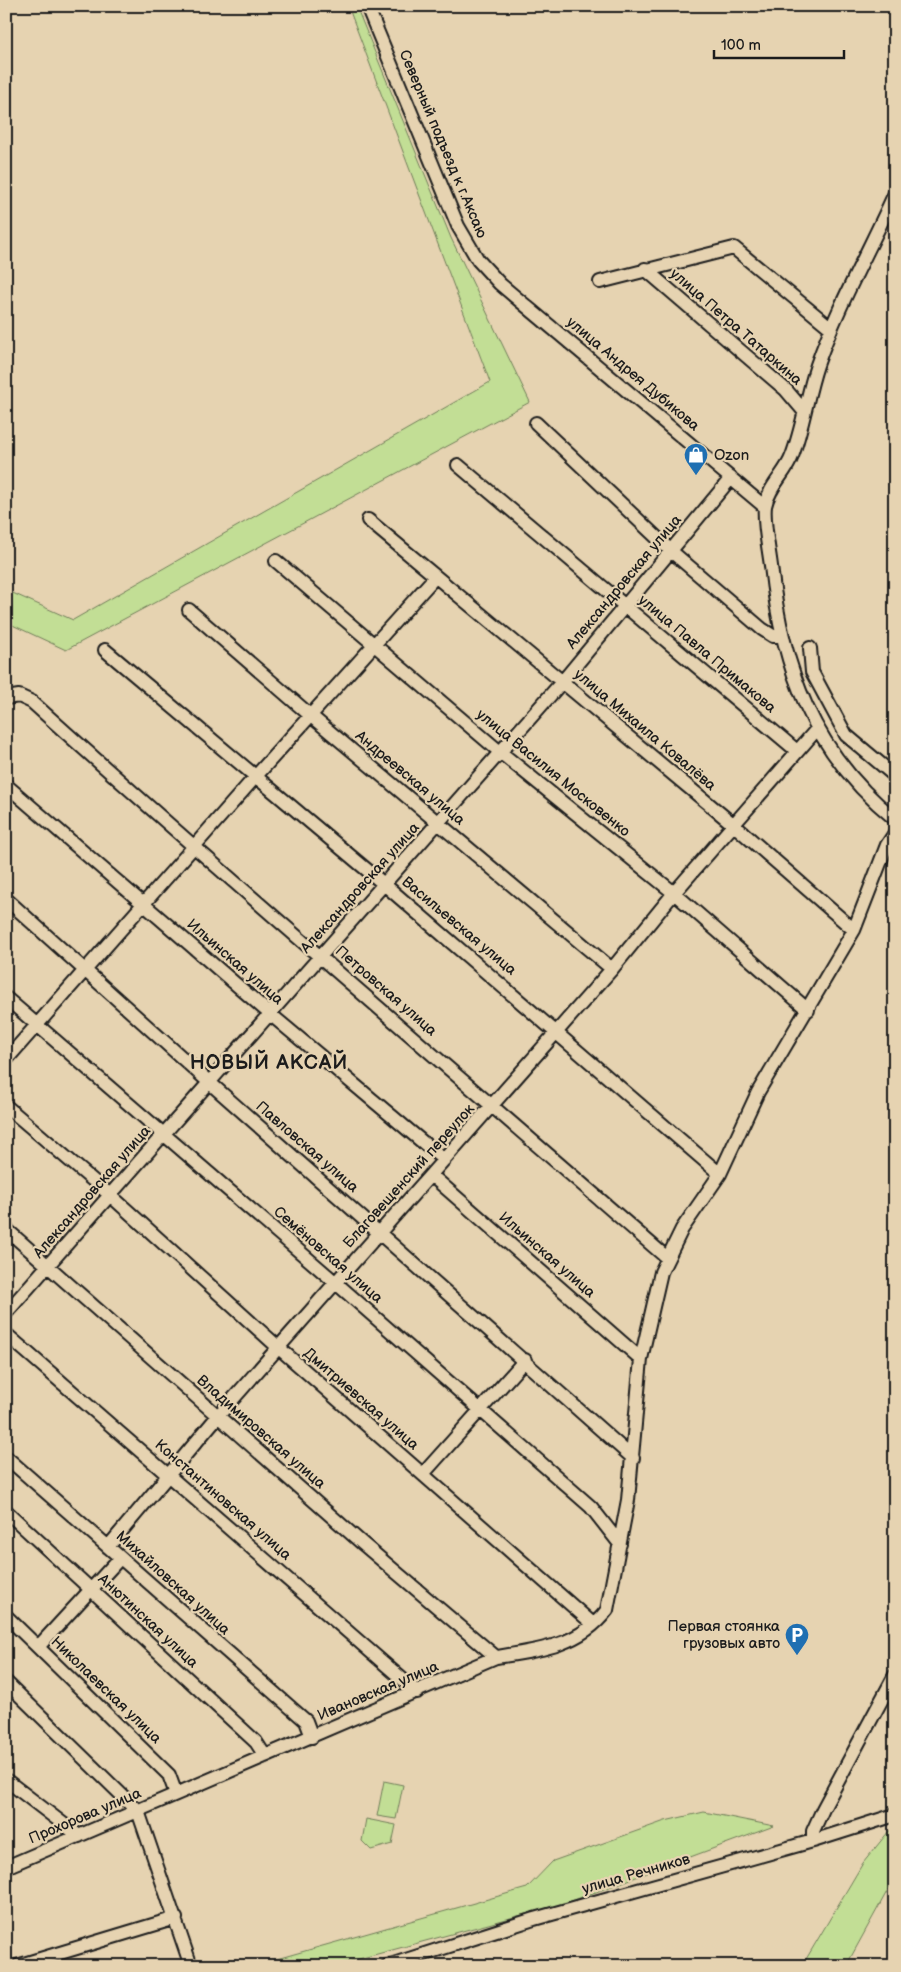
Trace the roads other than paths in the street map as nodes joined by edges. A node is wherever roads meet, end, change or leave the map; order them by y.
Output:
1 (367, 6) edge
2 (895, 193) edge
3 (645, 270) junction
4 (600, 282) dead end
5 (526, 306) joint
6 (831, 328) junction
7 (803, 410) junction
8 (536, 423) dead end
9 (458, 465) dead end
10 (731, 478) junction
11 (765, 507) junction
12 (368, 520) dead end
13 (671, 551) junction
14 (276, 562) dead end
15 (436, 577) junction
16 (625, 606) junction
17 (189, 610) dead end
18 (782, 636) junction
19 (374, 644) junction
20 (810, 648) dead end
21 (105, 650) dead end
22 (562, 682) junction
23 (10, 697) edge
24 (311, 716) junction
25 (817, 728) junction
26 (797, 751) junction
27 (500, 752) junction
28 (256, 776) junction
29 (895, 776) edge
30 (6, 786) edge
31 (895, 819) edge
32 (439, 823) junction
33 (734, 826) junction
34 (895, 833) edge
35 (194, 848) junction
36 (385, 885) junction
37 (674, 893) junction
38 (6, 899) edge
39 (144, 904) junction
40 (854, 930) junction
41 (321, 956) junction
42 (85, 969) junction
43 (612, 969) junction
44 (6, 998) edge
45 (808, 1010) junction
46 (269, 1013) junction
47 (36, 1025) junction
48 (557, 1032) junction
49 (6, 1060) edge
50 (210, 1083) junction
51 (6, 1106) edge
52 (493, 1106) junction
53 (164, 1135) junction
54 (444, 1160) junction
55 (720, 1174) junction
56 (431, 1175) junction
57 (110, 1195) junction
58 (6, 1229) edge
59 (379, 1233) junction
60 (667, 1258) junction
61 (49, 1266) junction
62 (336, 1282) junction
63 (6, 1314) edge
64 (6, 1334) edge
65 (279, 1348) junction
66 (641, 1359) junction
67 (525, 1360) junction
68 (481, 1411) junction
69 (218, 1416) junction
70 (6, 1457) edge
71 (633, 1458) junction
72 (168, 1474) junction
73 (423, 1474) junction
74 (6, 1511) edge
75 (620, 1544) junction
76 (108, 1547) junction
77 (120, 1558) junction
78 (90, 1590) junction
79 (6, 1616) edge
80 (593, 1624) junction
81 (38, 1646) junction
82 (496, 1657) junction
83 (895, 1675) edge
84 (6, 1682) edge
85 (417, 1692) junction
86 (312, 1737) junction
87 (265, 1756) junction
88 (6, 1780) edge
89 (176, 1794) junction
90 (138, 1811) junction
91 (895, 1815) edge
92 (79, 1836) junction
93 (813, 1841) junction
94 (6, 1867) edge
95 (176, 1918) junction
96 (17, 1966) edge
97 (191, 1966) edge
98 (387, 1966) edge

1 - 5 street, Северный подъезд к г.Аксаю
2 - 6 street
3 - 4 street
3 - 6 street
3 - 7 street, улица Петра Татаркина
5 - 10 street, улица Андрея Дубикова
6 - 7 street
7 - 11 street
8 - 13 street
9 - 16 street, улица Павла Примакова
10 - 11 street, улица Андрея Дубикова
10 - 13 street, Александровская улица
11 - 18 street
12 - 15 street, улица Михаила Ковалёва
13 - 16 street, Александровская улица
13 - 18 street
14 - 19 street, улица Василия Московенко
15 - 19 street
15 - 22 street, улица Михаила Ковалёва
16 - 22 street, Александровская улица
16 - 26 street, улица Павла Примакова
17 - 24 street, Андреевская улица
18 - 25 street
19 - 24 street
19 - 27 street, улица Василия Московенко
20 - 29 street
21 - 28 street, Васильевская улица
22 - 27 street, Александровская улица
22 - 33 street, улица Михаила Ковалёва
23 - 35 street, Петровская улица
24 - 28 street
24 - 32 street, Андреевская улица
25 - 26 street, Благовещенский переулок
25 - 31 street
26 - 33 street, Благовещенский переулок
27 - 32 street, Александровская улица
27 - 37 street, улица Василия Московенко
28 - 35 street
28 - 36 street, Васильевская улица
30 - 39 street, Ильинская улица
32 - 36 street, Александровская улица
32 - 43 street, Андреевская улица
33 - 37 street, Благовещенский переулок
33 - 40 street, улица Михаила Ковалёва
34 - 40 street, Ивановская улица
35 - 39 street
35 - 41 street, Петровская улица
36 - 41 street, Александровская улица
36 - 48 street, Васильевская улица
37 - 43 street, Благовещенский переулок
37 - 45 street, улица Василия Московенко
38 - 42 street, Павловская улица
39 - 42 street
39 - 46 street, Ильинская улица
40 - 45 street, Ивановская улица
41 - 46 street, Александровская улица
41 - 52 street, Петровская улица
42 - 47 street
42 - 50 street, Павловская улица
43 - 48 street, Благовещенский переулок
44 - 47 street, Семёновская улица
45 - 55 street, Ивановская улица
46 - 50 street, Александровская улица
46 - 54 street, Ильинская улица
47 - 49 street
47 - 53 street, Семёновская улица
48 - 52 street, Благовещенский переулок
48 - 55 street, Васильевская улица
50 - 53 street, Александровская улица
50 - 59 street, Павловская улица
51 - 57 street, Дмитриевская улица
52 - 54 street, Благовещенский переулок
52 - 60 street, Петровская улица
53 - 57 street, Александровская улица
53 - 62 street, Семёновская улица
54 - 56 street, Благовещенский переулок
55 - 60 street, Ивановская улица
56 - 59 street, Благовещенский переулок
56 - 66 street, Ильинская улица
57 - 61 street, Александровская улица
57 - 65 street, Дмитриевская улица
58 - 61 street, Владимировская улица
59 - 62 street, Благовещенский переулок
59 - 67 street, Павловская улица
60 - 66 street, Ивановская улица
61 - 63 street, Александровская улица
61 - 69 street, Владимировская улица
62 - 65 street, Благовещенский переулок
62 - 68 street, Семёновская улица
64 - 72 street, Константиновская улица
65 - 69 street, Благовещенский переулок
65 - 73 street, Дмитриевская улица
66 - 71 street, Ивановская улица
67 - 68 street
67 - 71 street, Павловская улица
68 - 73 street
68 - 75 street, Семёновская улица
69 - 72 street, Благовещенский переулок
69 - 82 street, Владимировская улица
70 - 76 street, Михайловская улица
71 - 75 street, Ивановская улица
72 - 76 street, Благовещенский переулок
72 - 85 street, Константиновская улица
73 - 80 street, Дмитриевская улица
74 - 78 street, Анютинская улица
75 - 80 street, Ивановская улица
76 - 77 street, Михайловская улица
77 - 78 street
77 - 86 street, Михайловская улица
78 - 81 street
78 - 87 street, Анютинская улица
79 - 81 street, Николаевская улица
80 - 82 street, Ивановская улица
81 - 89 street, Николаевская улица
82 - 85 street, Ивановская улица
83 - 93 street
84 - 90 street
85 - 86 street, Ивановская улица
86 - 87 street, Ивановская улица
87 - 89 street, Ивановская улица
88 - 92 street
89 - 90 street, Прохорова улица
90 - 92 street, Прохорова улица
90 - 95 street
91 - 93 street, улица Речников
92 - 94 street, Прохорова улица
93 - 98 street, улица Речников
95 - 96 street
95 - 97 street

